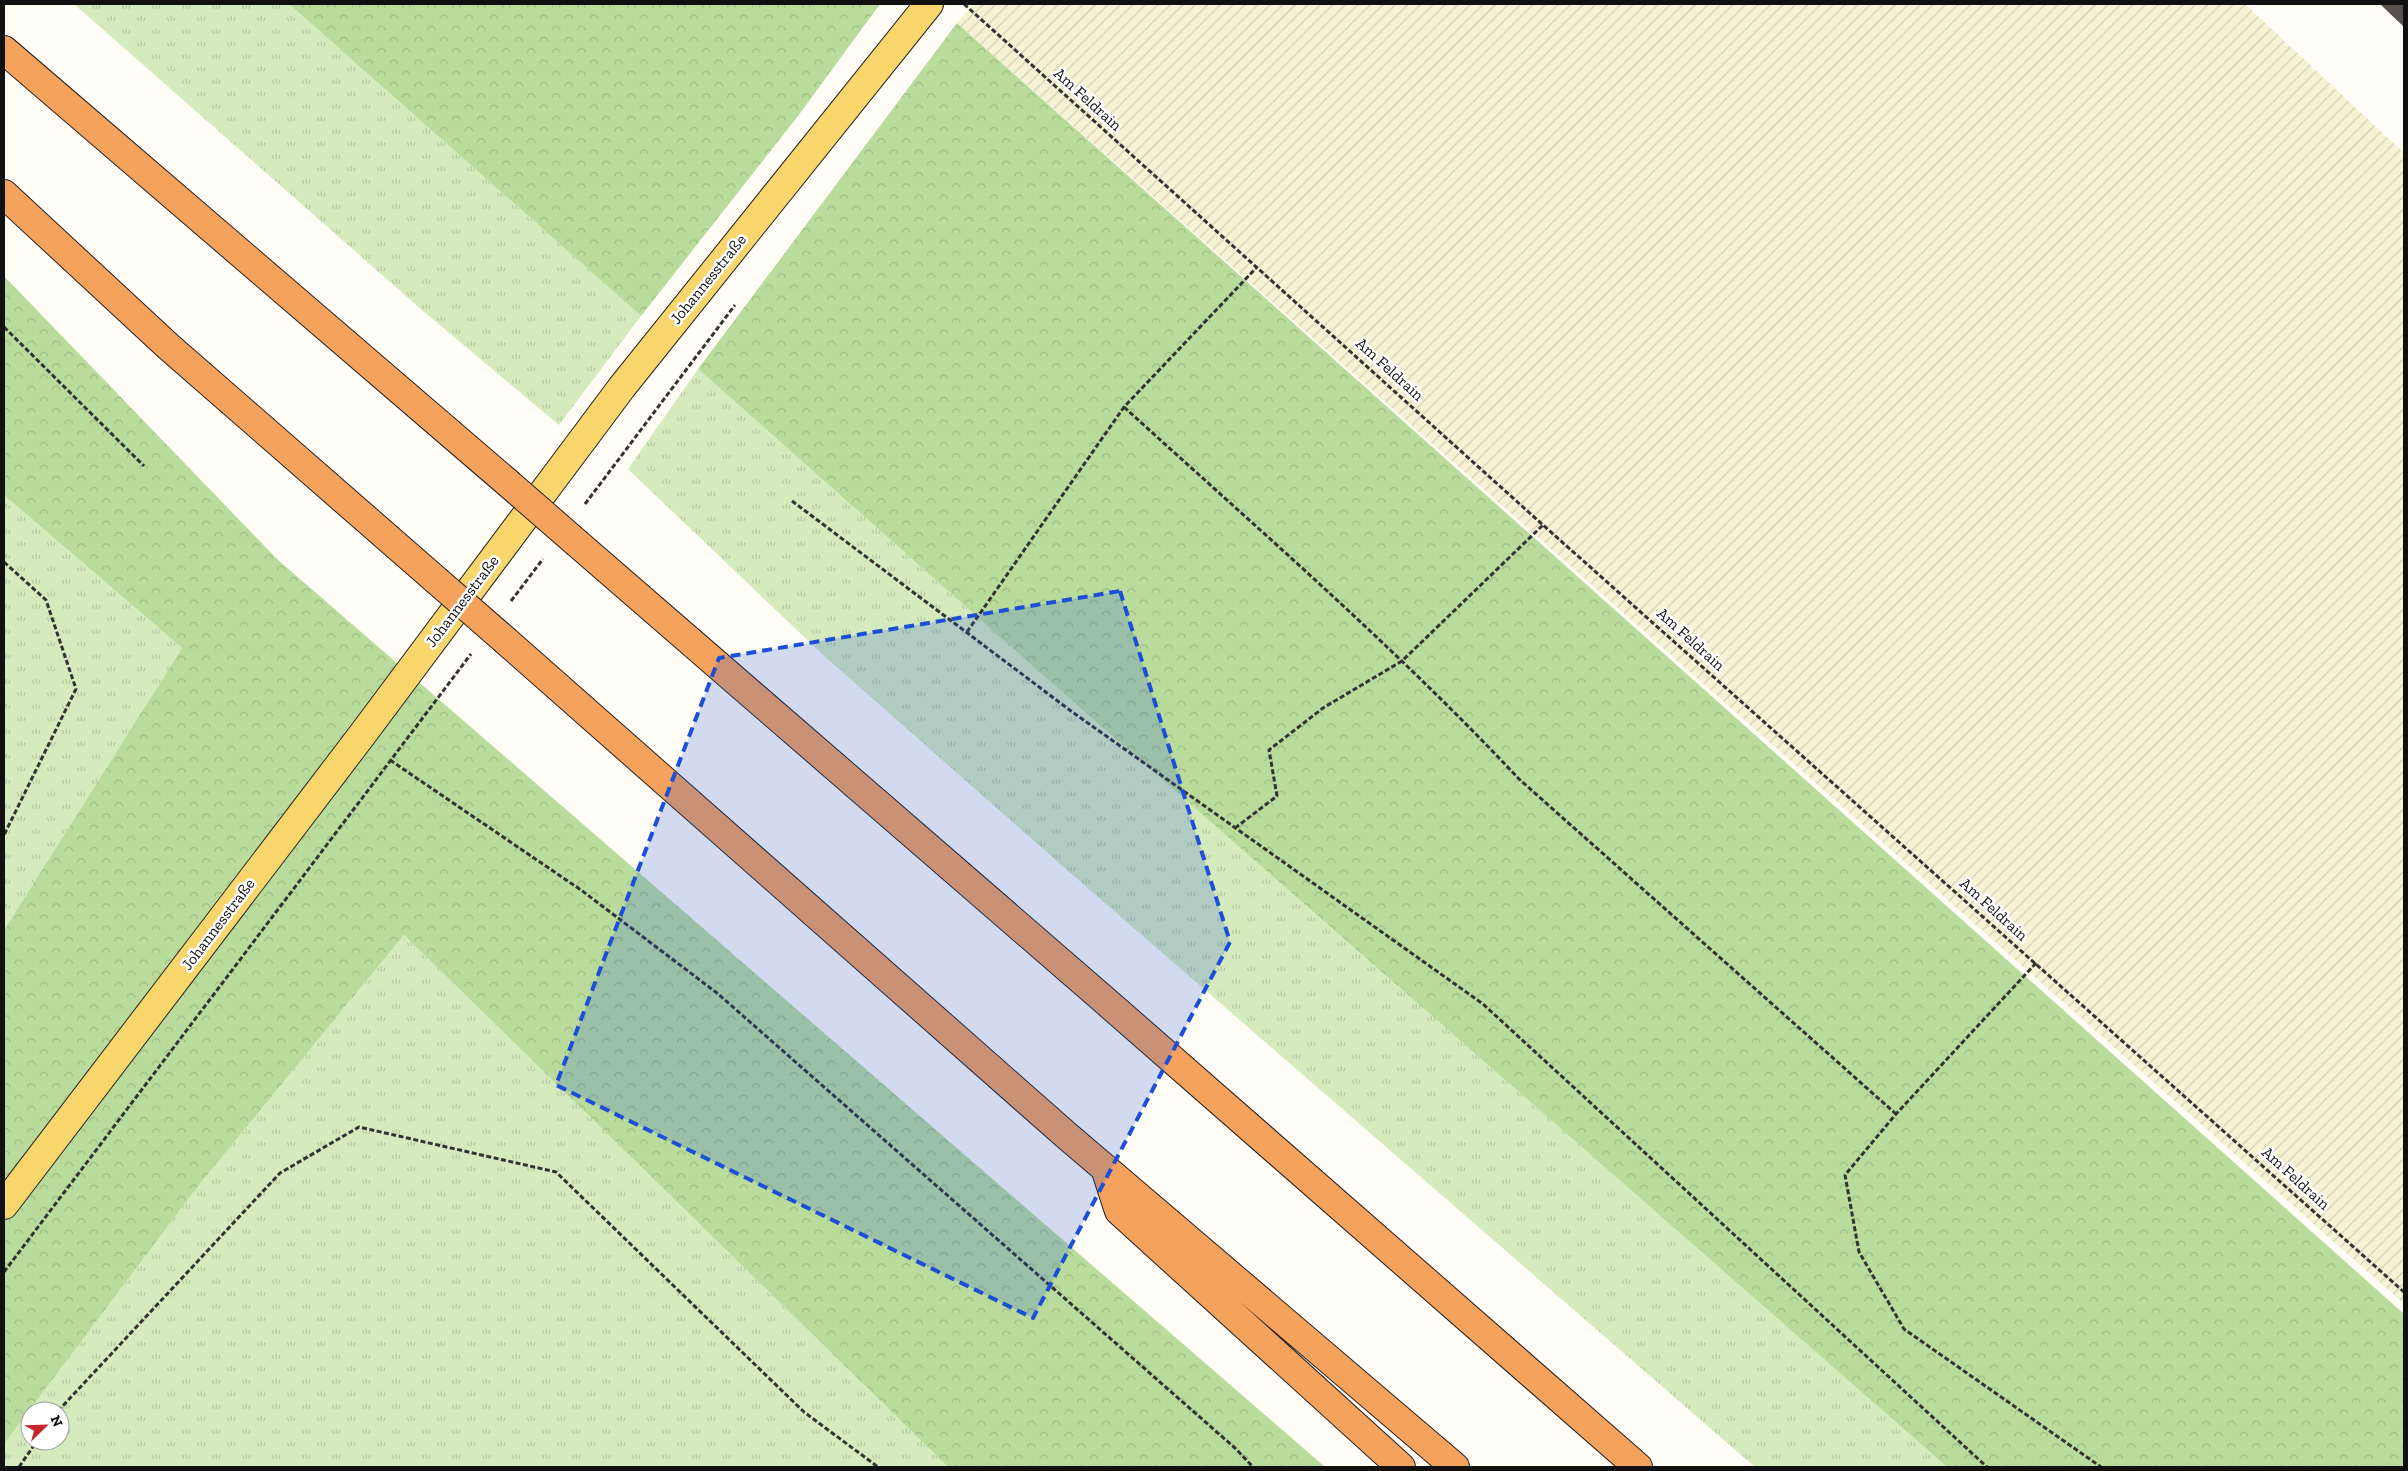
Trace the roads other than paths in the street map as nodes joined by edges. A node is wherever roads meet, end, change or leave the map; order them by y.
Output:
1 (929, 4) edge
2 (4, 50) edge
3 (4, 194) edge
4 (1105, 1168) junction
5 (4, 1205) edge
6 (1402, 1467) edge
7 (1456, 1467) edge
8 (1638, 1467) edge

1 - 5 main road, Johannesstraße
2 - 8 highway, bridge
3 - 4 highway, bridge
4 - 6 highway
4 - 7 highway

